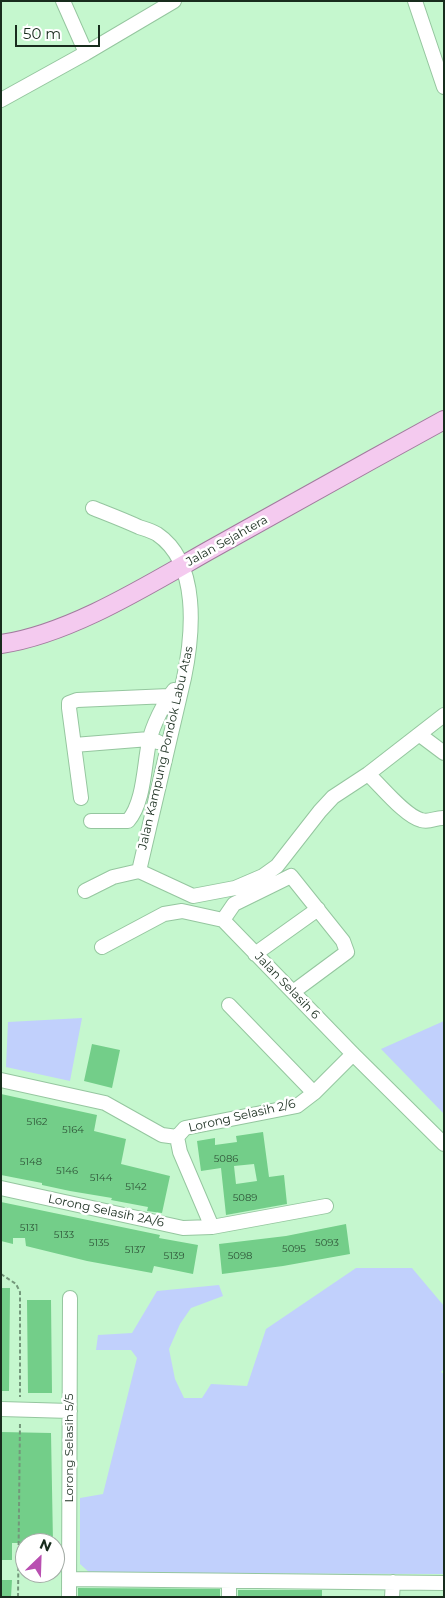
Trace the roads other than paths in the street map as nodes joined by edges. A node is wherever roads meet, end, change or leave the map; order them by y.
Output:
1 (63, 1) edge
2 (174, 1) edge
3 (415, 1) edge
4 (86, 53) junction
5 (444, 87) edge
6 (1, 100) edge
7 (444, 420) edge
8 (93, 508) dead end
9 (183, 565) junction
10 (1, 644) edge
11 (184, 678) junction
12 (169, 696) junction
13 (444, 715) edge
14 (420, 735) junction
15 (150, 739) junction
16 (74, 745) junction
17 (168, 745) junction
18 (444, 753) edge
19 (368, 774) junction
20 (81, 798) dead end
21 (444, 818) edge
22 (91, 821) dead end
23 (139, 871) junction
24 (85, 891) dead end
25 (193, 896) junction
26 (318, 909) junction
27 (197, 913) junction
28 (223, 920) junction
29 (102, 947) dead end
30 (255, 954) junction
31 (293, 992) junction
32 (229, 1005) dead end
33 (352, 1054) junction
34 (1, 1080) edge
35 (314, 1093) junction
36 (177, 1137) junction
37 (444, 1144) edge
38 (1, 1188) edge
39 (326, 1206) dead end
40 (212, 1227) junction
41 (70, 1298) dead end
42 (1, 1409) edge
43 (70, 1411) junction
44 (69, 1579) junction
45 (229, 1581) junction
46 (393, 1582) junction
47 (444, 1582) edge
48 (69, 1597) edge
49 (229, 1597) edge
50 (392, 1597) edge

1 - 4 street
2 - 4 street
3 - 5 street
4 - 6 street
7 - 9 main road, Jalan Sejahtera
8 - 9 street
9 - 10 main road, Jalan Sejahtera
9 - 11 street, Jalan Kampung Pondok Labu Atas
11 - 12 street
11 - 17 street, Jalan Kampung Pondok Labu Atas
12 - 15 street
12 - 16 street
13 - 14 street
14 - 18 street
14 - 19 street
15 - 16 street
15 - 17 street
15 - 22 street
16 - 20 street
17 - 23 street, Jalan Kampung Pondok Labu Atas
19 - 21 street
19 - 25 street
23 - 24 street
23 - 25 street
25 - 27 street
26 - 28 street
26 - 30 street
26 - 31 street
27 - 28 street
27 - 29 street
28 - 30 street, Jalan Selasih 6
30 - 31 street, Jalan Selasih 6
31 - 33 street, Jalan Selasih 6
32 - 35 street
33 - 35 street, Lorong Selasih 2/6
33 - 37 street, Jalan Selasih 6
34 - 36 street, Lorong Selasih 2/6
35 - 36 street, Lorong Selasih 2/6
36 - 40 street, Lorong Selasih 2/6
38 - 40 street, Lorong Selasih 2A/6
39 - 40 street
41 - 43 street, Lorong Selasih 5/5
42 - 43 street
43 - 44 street, Lorong Selasih 5/5
44 - 45 street
44 - 48 street, Lorong Selasih 5/5
45 - 46 street
45 - 49 street
46 - 47 street
46 - 50 street

